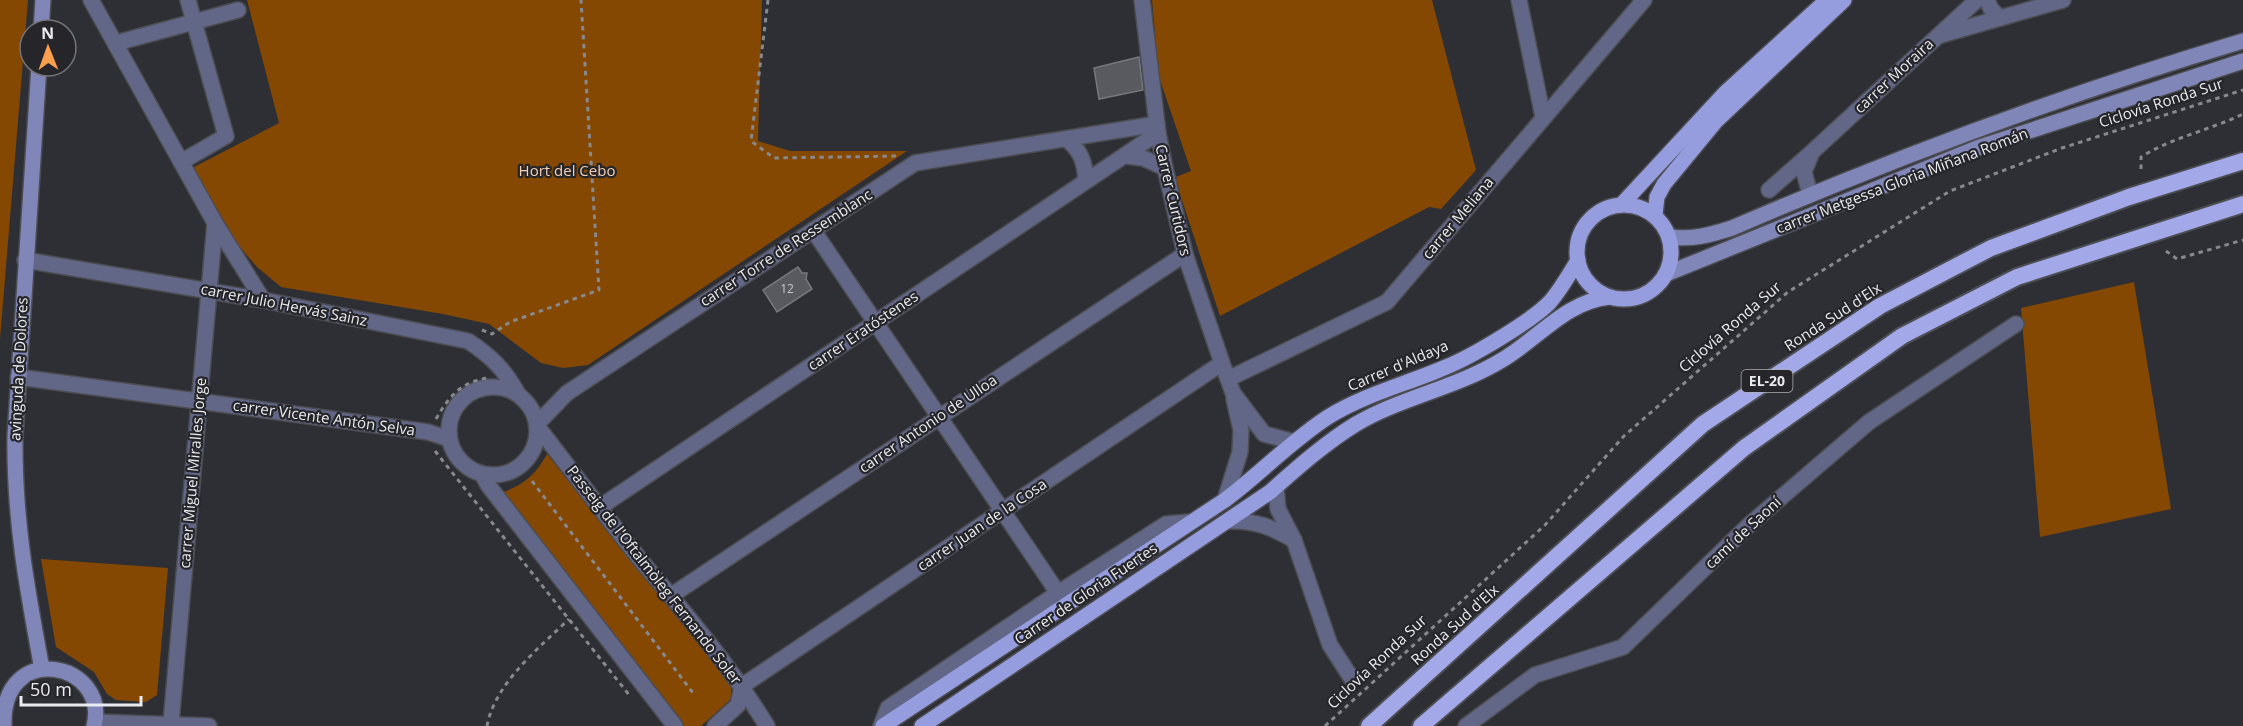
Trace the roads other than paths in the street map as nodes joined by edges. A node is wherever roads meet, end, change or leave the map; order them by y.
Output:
1 (43, 0) edge
2 (91, 0) edge
3 (188, 0) edge
4 (1142, 0) edge
5 (1519, 0) edge
6 (1644, 0) edge
7 (1827, 0) edge
8 (1844, 0) edge
9 (1977, 0) edge
10 (1987, 0) edge
11 (2063, 0) edge
12 (238, 10) dead end
13 (42, 18) edge
14 (2000, 18) junction
15 (194, 22) junction
16 (1938, 36) junction
17 (2243, 41) edge
18 (116, 43) junction
19 (2243, 61) edge
20 (38, 78) edge
21 (1543, 117) junction
22 (1158, 129) junction
23 (1066, 139) junction
24 (1812, 152) junction
25 (1126, 156) junction
26 (2243, 161) edge
27 (181, 162) junction
28 (1165, 168) junction
29 (1086, 182) junction
30 (1768, 190) dead end
31 (1810, 194) junction
32 (1622, 204) junction
33 (2243, 204) edge
34 (1655, 215) junction
35 (215, 223) junction
36 (813, 230) junction
37 (1670, 237) junction
38 (1185, 254) junction
39 (25, 260) junction
40 (1578, 260) junction
41 (1666, 274) junction
42 (209, 291) junction
43 (1610, 297) junction
44 (263, 300) junction
45 (875, 322) junction
46 (2016, 324) dead end
47 (1222, 363) junction
48 (18, 377) junction
49 (1231, 386) junction
50 (518, 394) junction
51 (200, 402) junction
52 (939, 417) junction
53 (537, 425) junction
54 (449, 439) junction
55 (1294, 442) junction
56 (482, 474) junction
57 (1273, 489) junction
58 (1225, 500) junction
59 (600, 507) junction
60 (1003, 512) junction
61 (1228, 521) junction
62 (1190, 522) junction
63 (1294, 540) junction
64 (1058, 593) junction
65 (672, 595) junction
66 (42, 669) junction
67 (1352, 679) dead end
68 (742, 686) junction
69 (171, 723) junction
70 (95, 724) edge
71 (4, 726) edge
72 (209, 726) edge
73 (675, 726) edge
74 (715, 726) edge
75 (766, 726) edge
76 (882, 726) edge
77 (922, 726) edge
78 (1369, 726) edge
79 (1421, 726) edge
80 (1466, 726) edge

1 - 13 main road
2 - 18 street
3 - 15 street
4 - 22 street, Carrer Curtidors
5 - 21 street
6 - 21 street, carrer Meliana
7 - 32 main road
8 - 34 main road
9 - 16 street, carrer Moraira
10 - 14 street
11 - 14 street
12 - 15 street
14 - 16 street
15 - 18 street
15 - 27 street
16 - 24 street, carrer Moraira
17 - 31 main road, carrer Metgessa Gloria Miñana Román
18 - 27 street
19 - 41 main road, carrer Metgessa Gloria Miñana Román
20 - 39 main road, avinguda de Dolores
21 - 49 street, carrer Meliana
22 - 23 street, carrer Torre de Ressemblanc
22 - 25 street, carrer Eratóstenes
22 - 28 street, Carrer Curtidors
23 - 29 street
23 - 36 street, carrer Torre de Ressemblanc
24 - 30 street, carrer Moraira
24 - 31 street, carrer Moraira
25 - 28 street
25 - 29 street, carrer Eratóstenes
26 - 78 highway, Ronda Sud d'Elx / EL-20
27 - 35 street
28 - 38 street, Carrer Curtidors
29 - 45 street, carrer Eratóstenes
31 - 37 main road, carrer Metgessa Gloria Miñana Román
32 - 34 main road
32 - 40 main road
33 - 79 highway, EL-20
34 - 37 main road
35 - 42 street, carrer Miguel Miralles Jorge
35 - 44 street
36 - 45 street
36 - 53 street, carrer Torre de Ressemblanc
37 - 41 main road
38 - 47 street, Carrer Curtidors
38 - 52 street, carrer Antonio de Ulloa
39 - 42 street, carrer Julio Hervás Sainz
39 - 48 main road, avinguda de Dolores
40 - 43 main road
40 - 55 main road, Carrer d'Aldaya
41 - 43 main road
42 - 44 street, carrer Julio Hervás Sainz
42 - 51 street, carrer Miguel Miralles Jorge
43 - 57 main road
44 - 50 street, carrer Julio Hervás Sainz
45 - 52 street
45 - 59 street, carrer Eratóstenes
46 - 80 street, camí de Saoní
47 - 49 street, Carrer Curtidors
47 - 60 street, carrer Juan de la Cosa
48 - 51 street, carrer Vicente Antón Selva
48 - 66 main road, avinguda de Dolores
49 - 55 street, Carrer Curtidors
49 - 58 street, Carrer Curtidors
50 - 53 street
50 - 54 street
51 - 54 street, carrer Vicente Antón Selva
51 - 69 street, carrer Miguel Miralles Jorge
52 - 60 street
52 - 65 street, carrer Antonio de Ulloa
53 - 56 street
53 - 59 street, Passeig de l'Oftalmòleg Fernando Soler
54 - 56 street
55 - 58 main road, Carrer d'Aldaya
56 - 73 street
57 - 61 main road, Carrer de Gloria Fuertes
57 - 63 street
58 - 62 main road, Carrer de Gloria Fuertes
59 - 65 street, Passeig de l'Oftalmòleg Fernando Soler
60 - 64 street
60 - 68 street, carrer Juan de la Cosa
61 - 63 street
61 - 77 main road, Carrer de Gloria Fuertes
62 - 64 street, Carrer de Gloria Fuertes
62 - 76 main road, Carrer de Gloria Fuertes
63 - 67 street
64 - 76 street, Carrer de Gloria Fuertes
65 - 68 street, Passeig de l'Oftalmòleg Fernando Soler
66 - 70 main road
66 - 71 main road
68 - 74 street
68 - 75 street, Passeig de l'Oftalmòleg Fernando Soler
69 - 70 street
69 - 72 street

